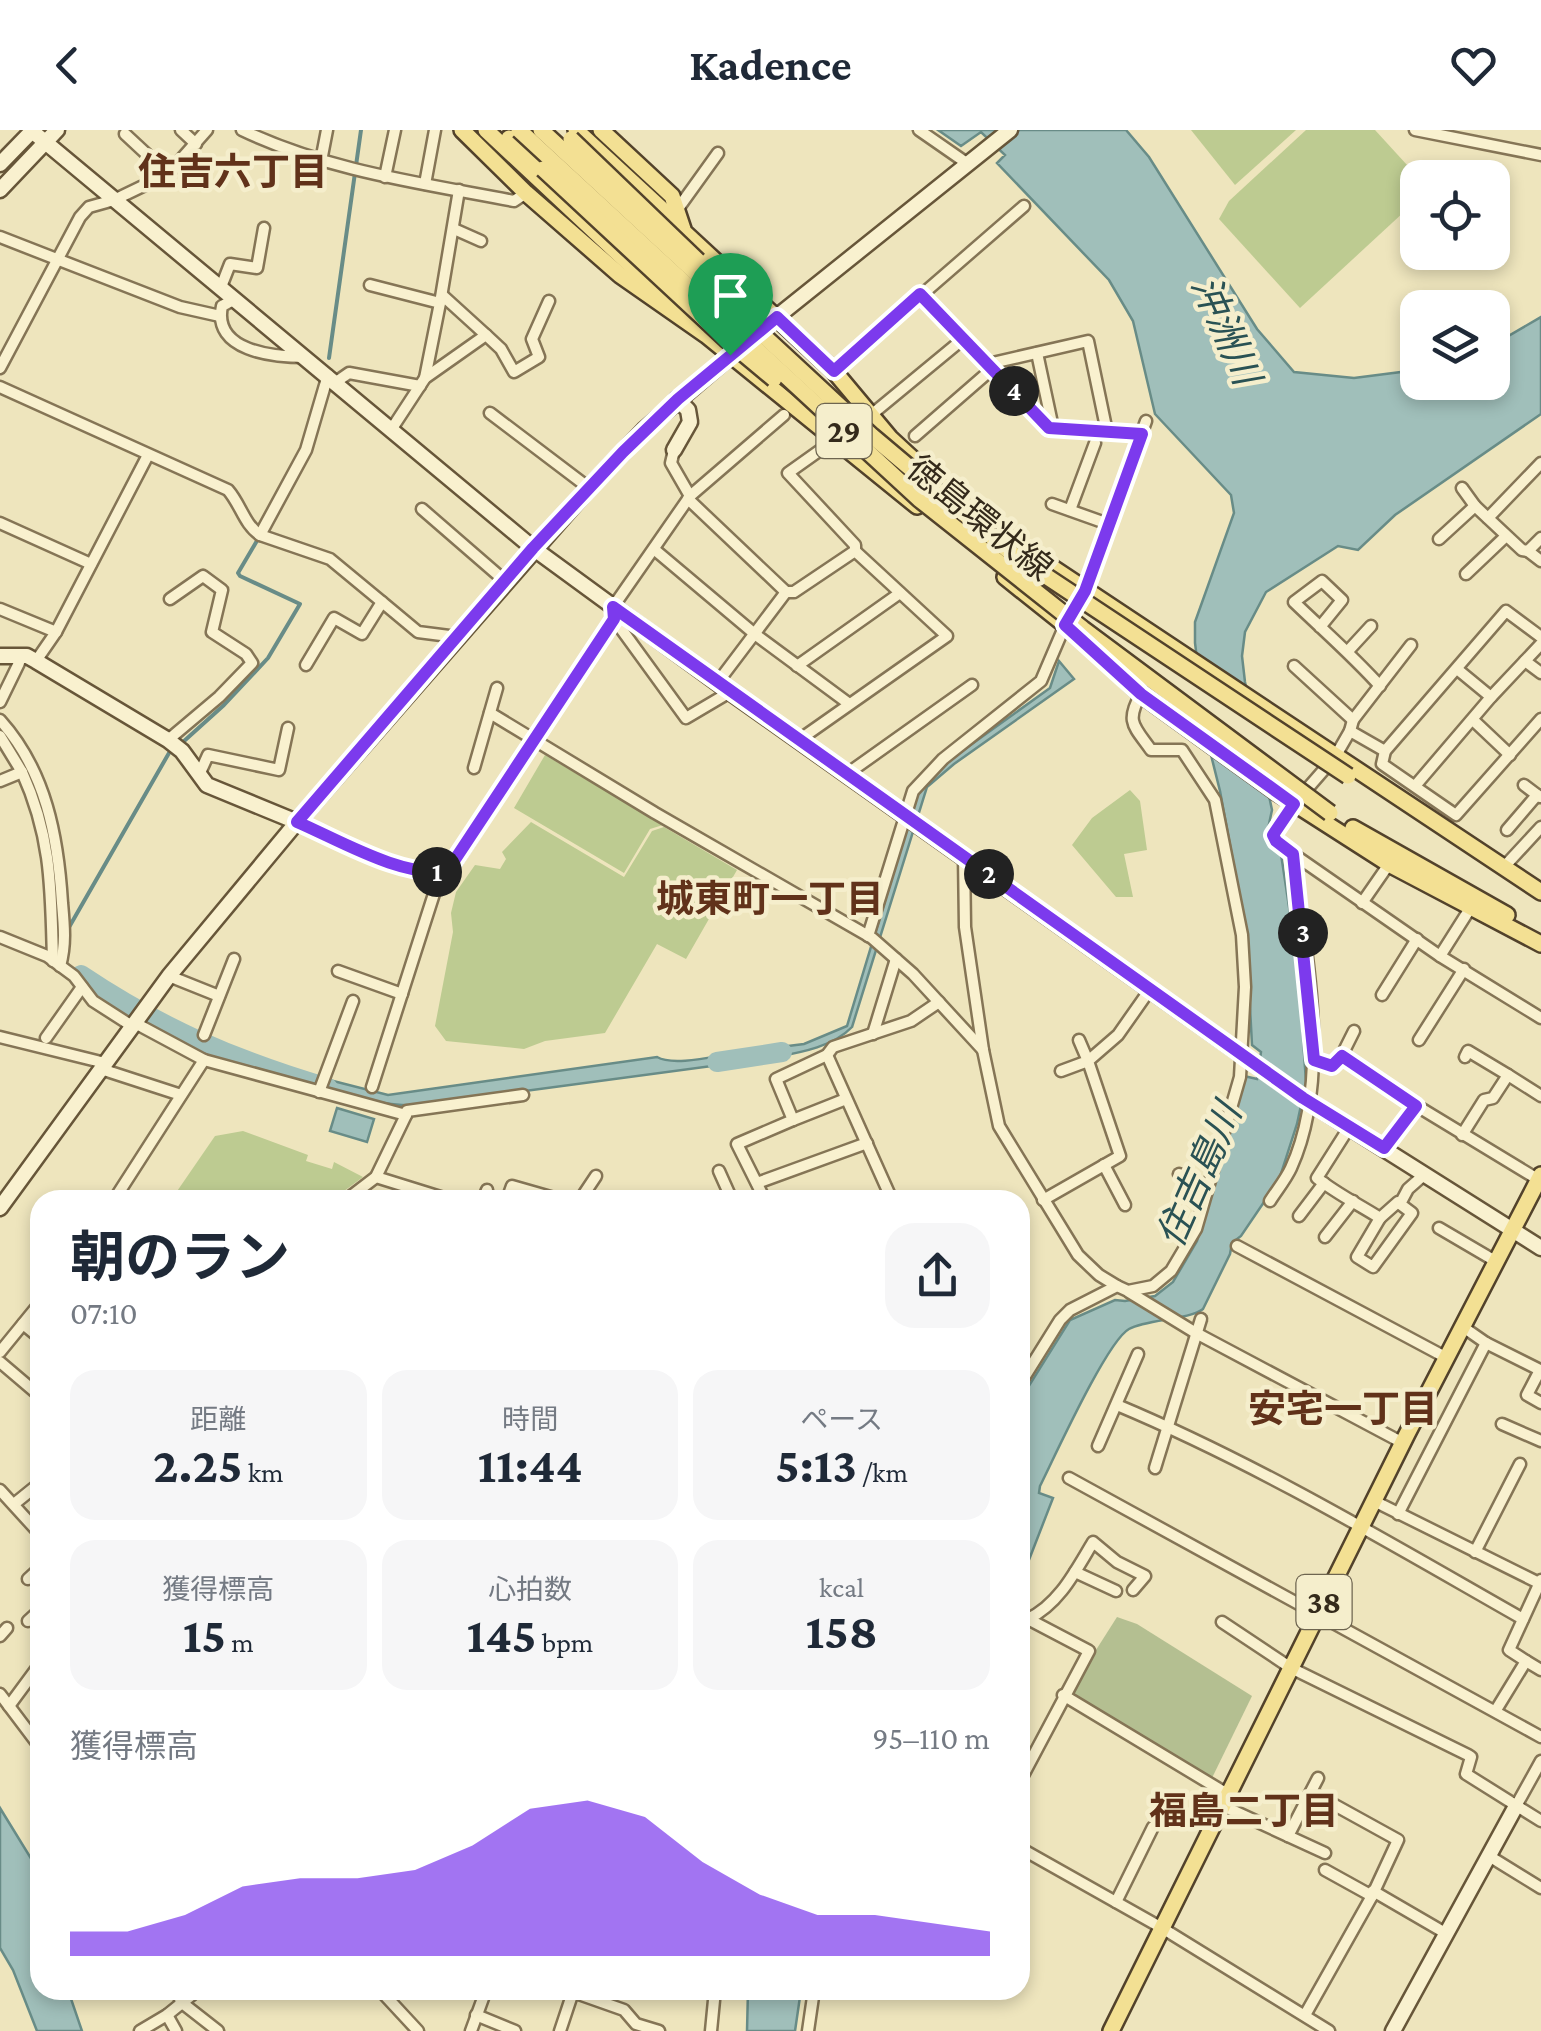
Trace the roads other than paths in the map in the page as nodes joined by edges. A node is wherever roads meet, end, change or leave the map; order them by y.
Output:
1 (33, 130) edge
2 (58, 130) edge
3 (180, 130) edge
4 (206, 130) edge
5 (242, 130) edge
6 (327, 130) edge
7 (394, 130) edge
8 (435, 130) edge
9 (462, 130) edge
10 (519, 130) edge
11 (541, 130) edge
12 (602, 130) edge
13 (919, 130) edge
14 (1010, 130) edge
15 (1414, 130) edge
16 (493, 133) edge
17 (569, 133) edge
18 (124, 134) dead end
19 (46, 142) junction
20 (196, 144) junction
21 (718, 153) dead end
22 (1541, 155) edge
23 (321, 160) junction
24 (973, 160) junction
25 (0, 164) edge
26 (168, 174) junction
27 (385, 177) junction
28 (425, 184) junction
29 (0, 190) edge
30 (459, 190) junction
31 (526, 193) junction
32 (114, 200) junction
33 (1024, 206) dead end
34 (677, 210) junction
35 (681, 227) junction
36 (264, 228) dead end
37 (454, 229) junction
38 (0, 238) edge
39 (481, 240) dead end
40 (58, 259) junction
41 (370, 285) dead end
42 (220, 287) junction
43 (920, 294) junction
44 (235, 299) junction
45 (441, 299) junction
46 (549, 301) dead end
47 (220, 316) junction
48 (777, 317) junction
49 (486, 335) junction
50 (706, 335) junction
51 (963, 339) junction
52 (1037, 353) junction
53 (730, 355) junction
54 (306, 357) junction
55 (990, 366) junction
56 (0, 368) edge
57 (834, 371) junction
58 (805, 374) junction
59 (332, 379) junction
60 (422, 382) junction
61 (0, 387) edge
62 (678, 399) junction
63 (490, 413) dead end
64 (784, 414) dead end
65 (872, 415) junction
66 (1146, 422) dead end
67 (1053, 428) junction
68 (391, 430) junction
69 (1107, 432) junction
70 (1142, 434) junction
71 (914, 436) dead end
72 (832, 438) junction
73 (1095, 443) dead end
74 (860, 446) junction
75 (674, 450) joint
76 (148, 455) junction
77 (1541, 463) edge
78 (588, 488) junction
79 (1462, 488) dead end
80 (689, 497) junction
81 (1052, 504) dead end
82 (1475, 506) junction
83 (422, 509) dead end
84 (1070, 510) junction
85 (1488, 518) junction
86 (0, 523) edge
87 (1111, 525) junction
88 (260, 535) junction
89 (1506, 536) junction
90 (1541, 538) edge
91 (1438, 539) dead end
92 (533, 548) junction
93 (655, 550) junction
94 (855, 551) junction
95 (1528, 551) junction
96 (1541, 561) edge
97 (91, 564) junction
98 (1466, 574) dead end
99 (506, 581) junction
100 (1085, 591) junction
101 (786, 592) junction
102 (900, 592) junction
103 (170, 598) dead end
104 (382, 602) junction
105 (0, 608) edge
106 (614, 613) junction
107 (1065, 625) junction
108 (1372, 626) dead end
109 (1320, 627) junction
110 (56, 632) junction
111 (756, 635) junction
112 (457, 637) junction
113 (1541, 640) edge
114 (1411, 645) dead end
115 (1348, 651) junction
116 (0, 656) edge
117 (19, 656) junction
118 (36, 661) junction
119 (1526, 661) junction
120 (306, 664) dead end
121 (797, 666) junction
122 (1294, 666) dead end
123 (1457, 670) junction
124 (1541, 673) edge
125 (972, 686) dead end
126 (1380, 686) junction
127 (724, 687) junction
128 (498, 688) dead end
129 (1141, 694) junction
130 (1490, 697) junction
131 (0, 702) edge
132 (848, 703) junction
133 (490, 713) junction
134 (1541, 718) edge
135 (0, 720) edge
136 (1473, 720) junction
137 (1352, 726) junction
138 (288, 728) dead end
139 (0, 736) edge
140 (168, 740) junction
141 (534, 740) junction
142 (799, 740) junction
143 (1384, 751) junction
144 (1510, 754) junction
145 (1335, 757) junction
146 (474, 768) dead end
147 (22, 772) junction
148 (847, 774) junction
149 (199, 775) junction
150 (0, 782) edge
151 (1524, 784) dead end
152 (1416, 786) junction
153 (1539, 796) edge
154 (1294, 804) junction
155 (909, 816) junction
156 (297, 822) junction
157 (1541, 827) edge
158 (1507, 830) dead end
159 (1293, 854) junction
160 (964, 856) junction
161 (1389, 864) junction
162 (1503, 868) junction
163 (442, 872) junction
164 (1541, 892) edge
165 (1362, 903) junction
166 (1471, 907) junction
167 (1541, 934) edge
168 (0, 936) edge
169 (1416, 939) junction
170 (873, 940) junction
171 (1541, 944) edge
172 (1440, 956) junction
173 (234, 958) dead end
174 (896, 958) junction
175 (56, 963) junction
176 (1464, 970) junction
177 (338, 972) dead end
178 (169, 976) junction
179 (82, 987) junction
180 (1151, 988) junction
181 (402, 994) junction
182 (1382, 994) dead end
183 (219, 996) junction
184 (353, 1001) dead end
185 (939, 1002) junction
186 (1541, 1018) edge
187 (137, 1019) junction
188 (1354, 1031) dead end
189 (873, 1034) junction
190 (204, 1035) dead end
191 (0, 1038) edge
192 (46, 1038) dead end
193 (1080, 1040) dead end
194 (1418, 1040) dead end
195 (983, 1050) junction
196 (827, 1055) junction
197 (1342, 1056) junction
198 (1465, 1057) dead end
199 (1248, 1058) junction
200 (204, 1060) junction
201 (1314, 1060) junction
202 (1088, 1062) junction
203 (103, 1066) junction
204 (1061, 1070) dead end
205 (1508, 1075) junction
206 (321, 1086) junction
207 (372, 1087) dead end
208 (181, 1096) junction
209 (523, 1096) dead end
210 (1541, 1096) edge
211 (846, 1099) junction
212 (1305, 1099) junction
213 (1416, 1106) junction
214 (406, 1115) junction
215 (793, 1120) junction
216 (1350, 1126) junction
217 (1462, 1134) junction
218 (867, 1143) junction
219 (1384, 1148) junction
220 (1104, 1165) junction
221 (719, 1171) dead end
222 (1179, 1174) dead end
223 (1425, 1174) junction
224 (596, 1176) dead end
225 (376, 1178) junction
226 (1540, 1178) edge
227 (757, 1183) junction
228 (1324, 1183) junction
229 (1206, 1188) junction
230 (120, 1190) edge
231 (360, 1190) edge
232 (416, 1190) edge
233 (587, 1190) edge
234 (728, 1190) edge
235 (760, 1190) edge
236 (888, 1190) edge
237 (1043, 1200) junction
238 (1270, 1201) dead end
239 (1353, 1201) junction
240 (1400, 1204) junction
241 (1125, 1206) dead end
242 (0, 1208) edge
243 (1299, 1216) dead end
244 (1380, 1218) junction
245 (1440, 1228) dead end
246 (1513, 1230) junction
247 (1325, 1238) dead end
248 (1237, 1246) dead end
249 (1541, 1248) edge
250 (1497, 1262) junction
251 (1116, 1286) junction
252 (1132, 1294) junction
253 (30, 1316) edge
254 (1202, 1319) dead end
255 (23, 1324) junction
256 (1463, 1326) junction
257 (30, 1330) edge
258 (1196, 1334) junction
259 (1486, 1342) junction
260 (0, 1352) edge
261 (1138, 1354) dead end
262 (1447, 1358) junction
263 (0, 1362) edge
264 (1030, 1369) edge
265 (30, 1388) edge
266 (1541, 1403) edge
267 (1117, 1406) junction
268 (1502, 1424) dead end
269 (1166, 1426) junction
270 (1541, 1441) edge
271 (1403, 1443) junction
272 (1098, 1446) dead end
273 (1520, 1464) dead end
274 (1155, 1468) dead end
275 (1069, 1478) dead end
276 (0, 1490) edge
277 (30, 1492) edge
278 (1374, 1501) junction
279 (14, 1504) junction
280 (1398, 1514) junction
281 (30, 1522) edge
282 (1361, 1528) junction
283 (1475, 1552) junction
284 (1075, 1572) junction
285 (1540, 1582) edge
286 (1134, 1590) dead end
287 (1116, 1591) dead end
288 (1317, 1615) junction
289 (1030, 1618) edge
290 (1524, 1620) junction
291 (1222, 1622) dead end
292 (1030, 1624) edge
293 (1526, 1661) junction
294 (1291, 1668) junction
295 (1541, 1670) edge
296 (30, 1678) edge
297 (0, 1694) edge
298 (1063, 1695) junction
299 (9, 1706) junction
300 (1496, 1710) junction
301 (30, 1734) edge
302 (1541, 1737) edge
303 (1030, 1760) edge
304 (1541, 1761) edge
305 (1318, 1778) dead end
306 (1311, 1792) junction
307 (1226, 1800) junction
308 (1516, 1806) junction
309 (1541, 1822) edge
310 (1153, 1827) dead end
311 (1288, 1836) junction
312 (1325, 1853) dead end
313 (1030, 1854) edge
314 (1488, 1856) junction
315 (1325, 1870) dead end
316 (1541, 1888) edge
317 (1372, 1893) junction
318 (1116, 1902) junction
319 (1162, 1928) junction
320 (1447, 1934) junction
321 (185, 2000) edge
322 (389, 2000) edge
323 (482, 2000) edge
324 (568, 2000) edge
325 (596, 2000) edge
326 (713, 2000) edge
327 (813, 2000) edge
328 (182, 2002) junction
329 (167, 2015) junction
330 (476, 2015) junction
331 (1305, 2015) junction
332 (140, 2031) edge
333 (176, 2031) edge
334 (218, 2031) edge
335 (418, 2031) edge
336 (471, 2031) edge
337 (515, 2031) edge
338 (560, 2031) edge
339 (659, 2031) edge
340 (710, 2031) edge
341 (808, 2031) edge
342 (1111, 2031) edge
343 (1329, 2031) edge
344 (1393, 2031) edge

1 - 19 street
1 - 25 street
2 - 19 street
3 - 20 street
4 - 20 street
5 - 23 street
6 - 23 street
7 - 27 street
8 - 28 street
9 - 31 main road, 徳島環状線 / 29
10 - 74 main road, 徳島環状線 / 29, bridge
11 - 58 main road, 29, bridge
12 - 34 main road
13 - 24 street
14 - 24 street
15 - 22 street
16 - 50 main road, 29
16 - 74 main road, bridge
17 - 35 main road, 29
17 - 58 main road, bridge
18 - 26 street
19 - 29 street
19 - 32 street
20 - 26 street
21 - 34 street
23 - 27 street
24 - 48 street
26 - 32 street
27 - 28 street
28 - 30 street
30 - 31 street
30 - 37 street
31 - 50 main road, 徳島環状線 / 29
32 - 40 street
32 - 42 street
33 - 43 street
34 - 35 main road
35 - 48 main road, 徳島環状線 / 29
36 - 42 street
37 - 39 street
37 - 45 street
38 - 40 street
40 - 47 street
40 - 56 street
41 - 45 street
42 - 44 street
43 - 51 street
43 - 57 street
44 - 47 street
44 - 54 street
45 - 49 street
45 - 60 street
46 - 49 street
47 - 54 street
48 - 53 street
48 - 57 main road, 徳島環状線 / 29
49 - 60 street
50 - 53 main road, 徳島環状線 / 29
51 - 55 street
51 - 65 street
52 - 55 street
52 - 67 street
52 - 69 street
53 - 62 street
53 - 72 main road, 徳島環状線 / 29
54 - 59 street
55 - 67 street
55 - 71 street
57 - 65 main road, 徳島環状線 / 29
58 - 162 main road, 29, bridge
59 - 60 street
59 - 68 street
59 - 88 street
60 - 68 street
61 - 76 street
62 - 75 street
62 - 78 street
63 - 78 street
64 - 80 street
65 - 100 main road, 徳島環状線 / 29
66 - 70 street
67 - 69 street
68 - 92 street
69 - 70 street
70 - 87 street
72 - 94 street
72 - 107 main road, 徳島環状線 / 29
73 - 84 street
74 - 167 main road, 徳島環状線 / 29, bridge
75 - 80 street
76 - 88 street
76 - 97 street
77 - 85 street
78 - 92 street
79 - 82 street
80 - 93 street
80 - 101 street
81 - 84 street
82 - 85 street
82 - 91 street
83 - 99 street
84 - 87 street
85 - 89 street
86 - 97 street
87 - 100 street
88 - 104 street
89 - 95 street
89 - 98 street
90 - 95 street
92 - 99 street
92 - 106 street
93 - 106 street
93 - 111 street
94 - 101 street
94 - 102 street
95 - 96 street
97 - 110 street
99 - 112 street
100 - 107 street
100 - 145 main road, 徳島環状線 / 29
101 - 111 street
102 - 121 street
102 - 132 street
103 - 140 street
104 - 112 street
104 - 120 street
105 - 110 street
106 - 127 street
106 - 127 street
106 - 141 street
107 - 129 main road, 徳島環状線 / 29
107 - 155 street
108 - 115 street
109 - 109 street
109 - 115 street
110 - 118 street
111 - 121 street
111 - 127 street
112 - 156 street
113 - 119 street
113 - 123 street
114 - 126 street
115 - 126 street
116 - 117 street
117 - 118 street
117 - 131 street
118 - 140 street
119 - 124 street
119 - 130 street
121 - 132 street
122 - 137 street
123 - 130 street
123 - 143 street
125 - 148 street
126 - 137 street
127 - 142 street
128 - 133 street
129 - 154 main road, 徳島環状線 / 29
129 - 199 street
130 - 136 street
132 - 142 street
133 - 141 street
133 - 146 street
134 - 144 street
135 - 175 street
136 - 144 street
136 - 152 street
137 - 143 street
137 - 145 street
138 - 149 street
139 - 147 street
140 - 149 street
141 - 163 street
141 - 170 street
142 - 148 street
143 - 152 street
144 - 152 street
145 - 154 street
145 - 162 main road, 徳島環状線 / 29
147 - 150 street
147 - 175 street
148 - 155 street
149 - 156 street
151 - 153 street
153 - 158 street
154 - 159 street
154 - 161 main road, 徳島環状線 / 29
155 - 160 street
155 - 170 street
156 - 163 street
156 - 178 street
157 - 162 street
159 - 165 street
159 - 201 street
160 - 180 street
160 - 195 street
161 - 165 street
161 - 166 main road, 徳島環状線 / 29
162 - 164 main road, 徳島環状線 / 29
163 - 181 street
165 - 169 street
166 - 171 main road, 徳島環状線 / 29
166 - 172 street
168 - 175 street
169 - 172 street
169 - 182 street
170 - 174 street
172 - 176 street
173 - 183 street
174 - 185 street
174 - 189 street
175 - 179 street
176 - 186 street
176 - 194 street
177 - 181 street
178 - 183 street
178 - 187 street
179 - 187 street
179 - 192 street
180 - 199 street
180 - 202 street
181 - 207 street
183 - 190 street
184 - 206 street
185 - 189 street
185 - 195 street
187 - 200 street
187 - 203 street
188 - 197 street
189 - 196 street
191 - 203 street
193 - 202 street
195 - 237 street
196 - 211 street
196 - 215 street
197 - 201 street
197 - 213 street
198 - 205 street
199 - 212 street
199 - 229 street
200 - 206 street
200 - 208 street
201 - 212 street
202 - 204 street
202 - 220 street
203 - 208 street
203 - 242 street
205 - 210 street
205 - 217 street
206 - 214 street
208 - 230 street
209 - 214 street
211 - 215 street
211 - 218 street
212 - 216 street
212 - 238 street
213 - 217 street
213 - 219 street
214 - 225 street
215 - 227 street
216 - 219 street
216 - 228 street
217 - 226 street
218 - 227 street
218 - 236 street
219 - 223 street
220 - 237 street
220 - 241 street
221 - 234 street
222 - 229 street
223 - 240 street
223 - 246 street
224 - 233 street
225 - 231 street
225 - 232 street
226 - 246 main road, 38
227 - 235 street
228 - 239 street
228 - 243 street
229 - 252 street
237 - 251 street
239 - 244 street
239 - 247 street
240 - 244 street
240 - 244 street
245 - 250 street
246 - 249 street
246 - 250 main road, 38
248 - 262 street
250 - 256 main road, 38
251 - 252 street
251 - 264 street
252 - 258 street
253 - 255 street
254 - 258 street
255 - 257 street
255 - 260 street
256 - 259 street
256 - 262 main road, 38
258 - 269 street
258 - 271 street
259 - 266 street
259 - 280 street
261 - 267 street
262 - 271 main road, 38
263 - 265 street
267 - 269 street
267 - 272 street
268 - 270 street
269 - 274 street
269 - 282 street
271 - 278 main road, 38
273 - 283 street
275 - 288 street
276 - 279 street
277 - 279 street
278 - 280 street
278 - 282 main road, 38
279 - 281 street
280 - 283 street
282 - 288 main road, 38
282 - 290 street
283 - 285 street
284 - 286 street
284 - 287 street
284 - 289 street
285 - 290 street
288 - 294 main road, 38
288 - 300 street
290 - 293 street
291 - 294 street
292 - 298 street
293 - 295 street
293 - 300 street
294 - 307 main road, 38
294 - 308 street
296 - 299 street
297 - 299 street
298 - 303 street
298 - 307 street
299 - 301 street
300 - 302 street
304 - 308 street
305 - 306 street
306 - 311 street
306 - 317 street
307 - 311 street
307 - 319 main road, 38
308 - 309 street
308 - 314 street
310 - 318 street
311 - 312 street
313 - 318 street
314 - 316 street
314 - 320 street
315 - 317 street
317 - 320 street
317 - 331 street
318 - 319 street
319 - 331 street
319 - 342 main road, 38
320 - 344 street
321 - 328 street
322 - 335 street
323 - 330 street
324 - 338 street
325 - 339 street
326 - 340 street
327 - 341 street
328 - 329 street
328 - 334 street
329 - 332 street
329 - 333 street
330 - 336 street
330 - 337 street
331 - 343 street

